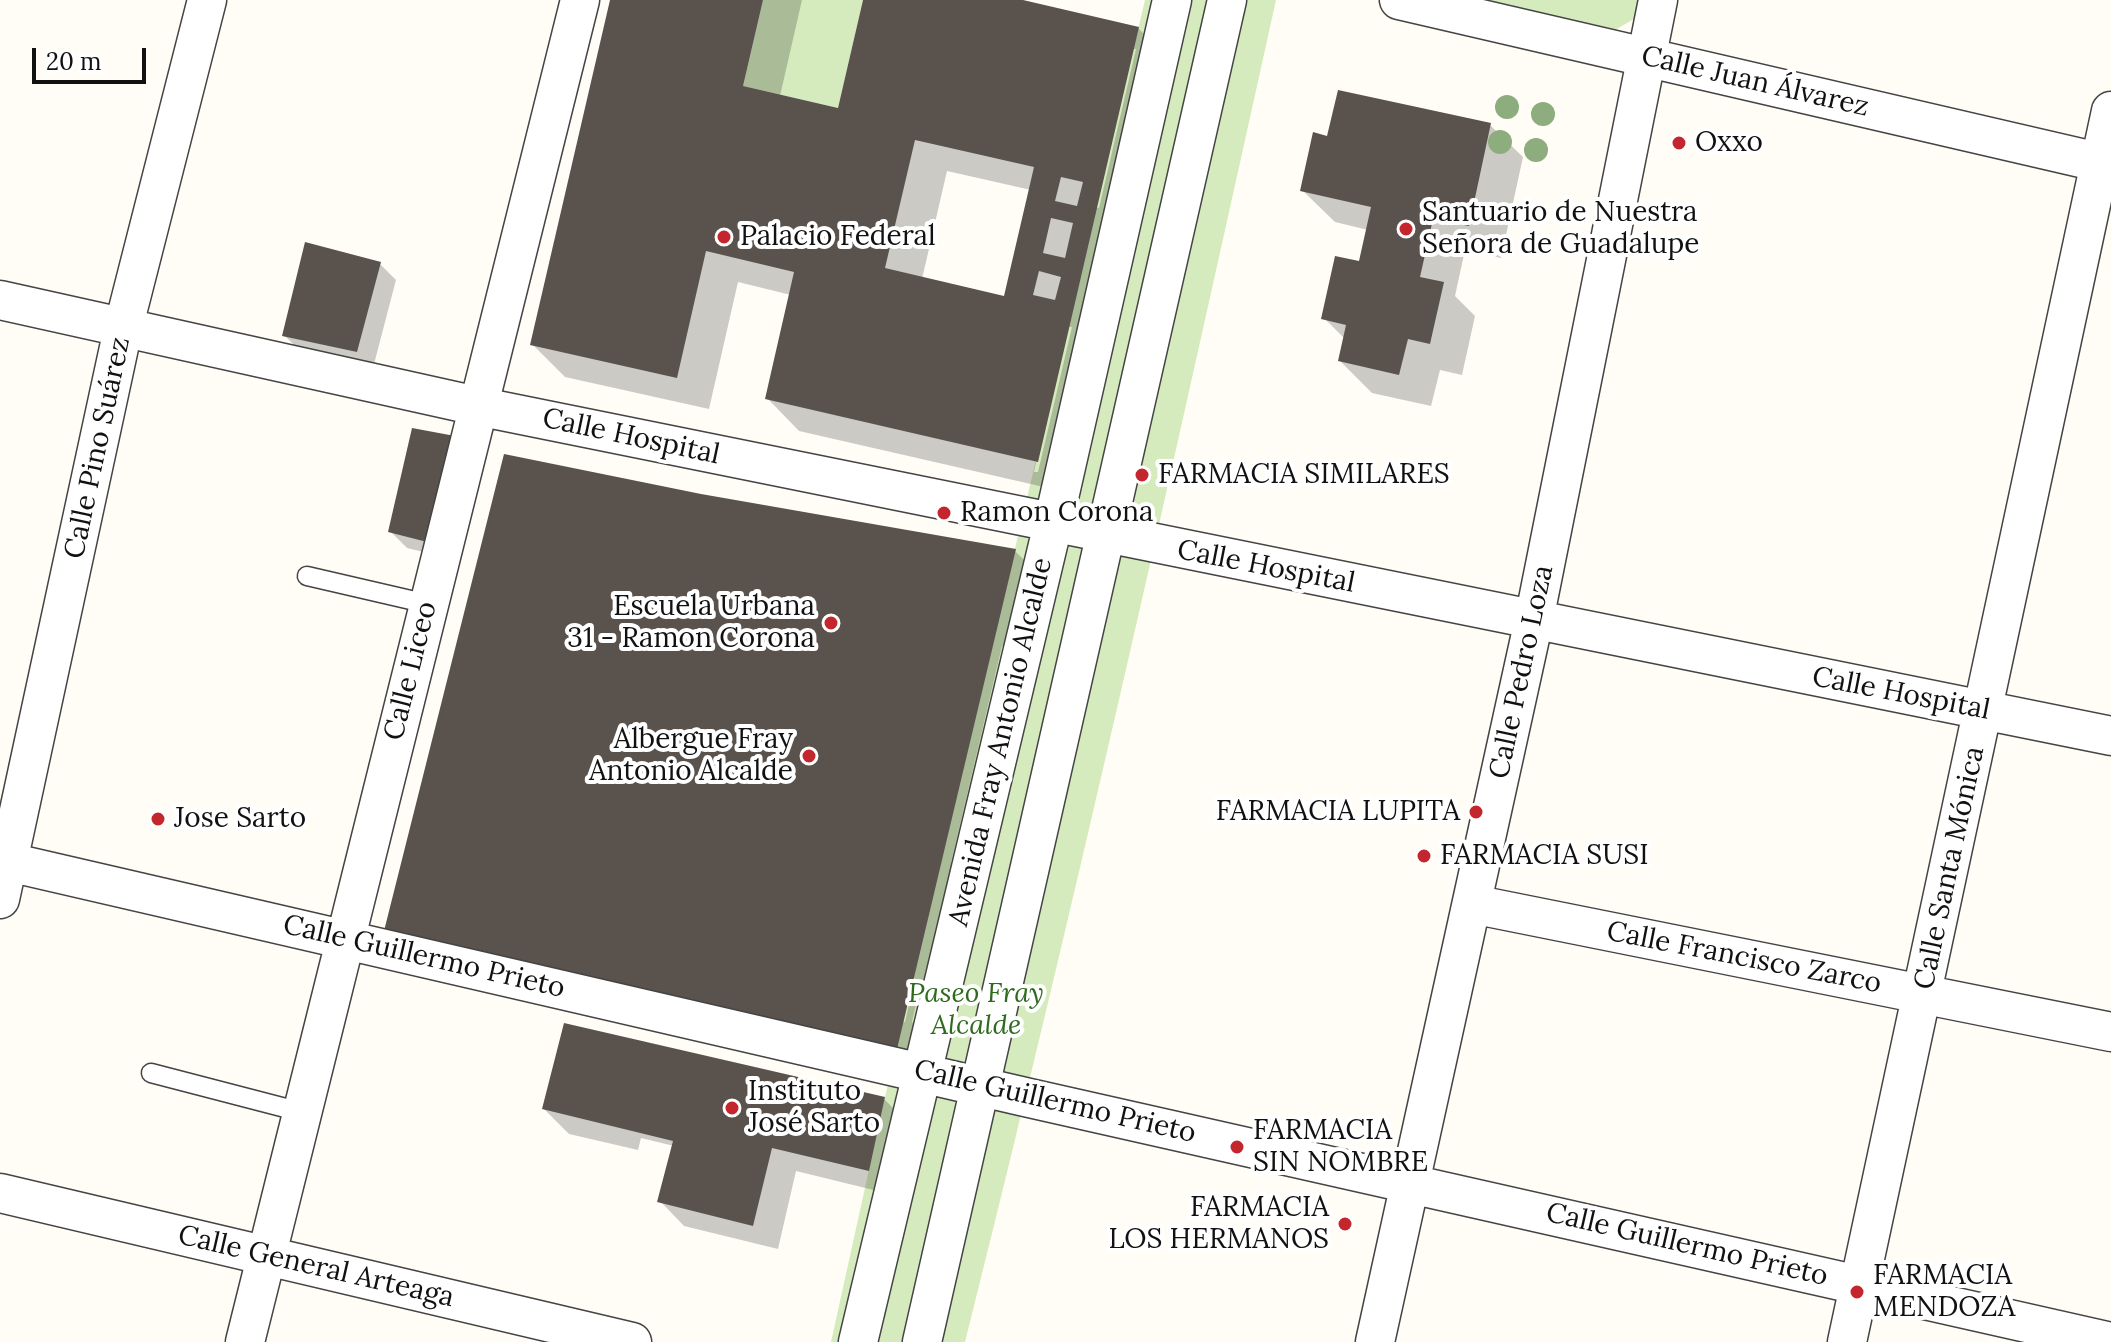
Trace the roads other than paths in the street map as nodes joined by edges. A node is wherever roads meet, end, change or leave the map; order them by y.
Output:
1 (207, 0) edge
2 (580, 0) edge
3 (1172, 0) edge
4 (1227, 0) edge
5 (1399, 0) edge
6 (1658, 0) edge
7 (1644, 56) junction
8 (2111, 111) edge
9 (2106, 163) edge
10 (0, 300) edge
11 (123, 329) junction
12 (477, 406) junction
13 (1053, 524) junction
14 (1105, 535) junction
15 (307, 576) dead end
16 (428, 604) junction
17 (1534, 620) junction
18 (1984, 710) junction
19 (2111, 736) edge
20 (4, 861) edge
21 (0, 899) edge
22 (1472, 904) junction
23 (343, 939) junction
24 (1923, 994) junction
25 (2111, 1032) edge
26 (923, 1072) junction
27 (151, 1073) dead end
28 (980, 1086) junction
29 (301, 1112) junction
30 (1410, 1182) junction
31 (0, 1193) edge
32 (266, 1255) junction
33 (1860, 1285) junction
34 (245, 1342) edge
35 (632, 1342) edge
36 (858, 1342) edge
37 (922, 1342) edge
38 (1375, 1342) edge
39 (1847, 1342) edge
40 (2111, 1342) edge

1 - 11 street, Calle Pino Suárez
2 - 12 street, Calle Liceo
3 - 13 street, Avenida Fray Antonio Alcalde
4 - 14 street, Avenida Fray Antonio Alcalde
5 - 7 street, Calle Juan Álvarez
6 - 7 street, Calle Pedro Loza
7 - 9 street, Calle Juan Álvarez
7 - 17 street, Calle Pedro Loza
8 - 9 street, Calle Santa Mónica
9 - 18 street, Calle Santa Mónica
10 - 11 street, Calle Hospital
11 - 12 street, Calle Hospital
11 - 20 street, Calle Pino Suárez
12 - 13 street, Calle Hospital
12 - 16 street, Calle Liceo
13 - 14 street, Calle Hospital
13 - 26 street, Avenida Fray Antonio Alcalde
14 - 17 street, Calle Hospital
14 - 28 street, Avenida Fray Antonio Alcalde
15 - 16 lane
16 - 23 street, Calle Liceo
17 - 18 street, Calle Hospital
17 - 22 street, Calle Pedro Loza
18 - 19 street, Calle Hospital
18 - 24 street, Calle Santa Mónica
20 - 21 street, Calle Pino Suárez
20 - 23 street, Calle Guillermo Prieto
22 - 24 street, Calle Francisco Zarco
22 - 30 street, Calle Pedro Loza
23 - 26 street, Calle Guillermo Prieto
23 - 29 street, Calle Liceo
24 - 25 street, Calle Francisco Zarco
24 - 33 street, Calle Santa Mónica
26 - 28 street, Calle Guillermo Prieto
26 - 36 street, Avenida Fray Antonio Alcalde
27 - 29 lane
28 - 30 street, Calle Guillermo Prieto
28 - 37 street, Avenida Fray Antonio Alcalde
29 - 32 street, Calle Liceo
30 - 33 street, Calle Guillermo Prieto
30 - 38 street, Calle Pedro Loza
31 - 32 street, Calle General Arteaga
32 - 34 street, Calle Liceo
32 - 35 street, Calle General Arteaga
33 - 39 street, Calle Santa Mónica
33 - 40 street, Calle Guillermo Prieto

